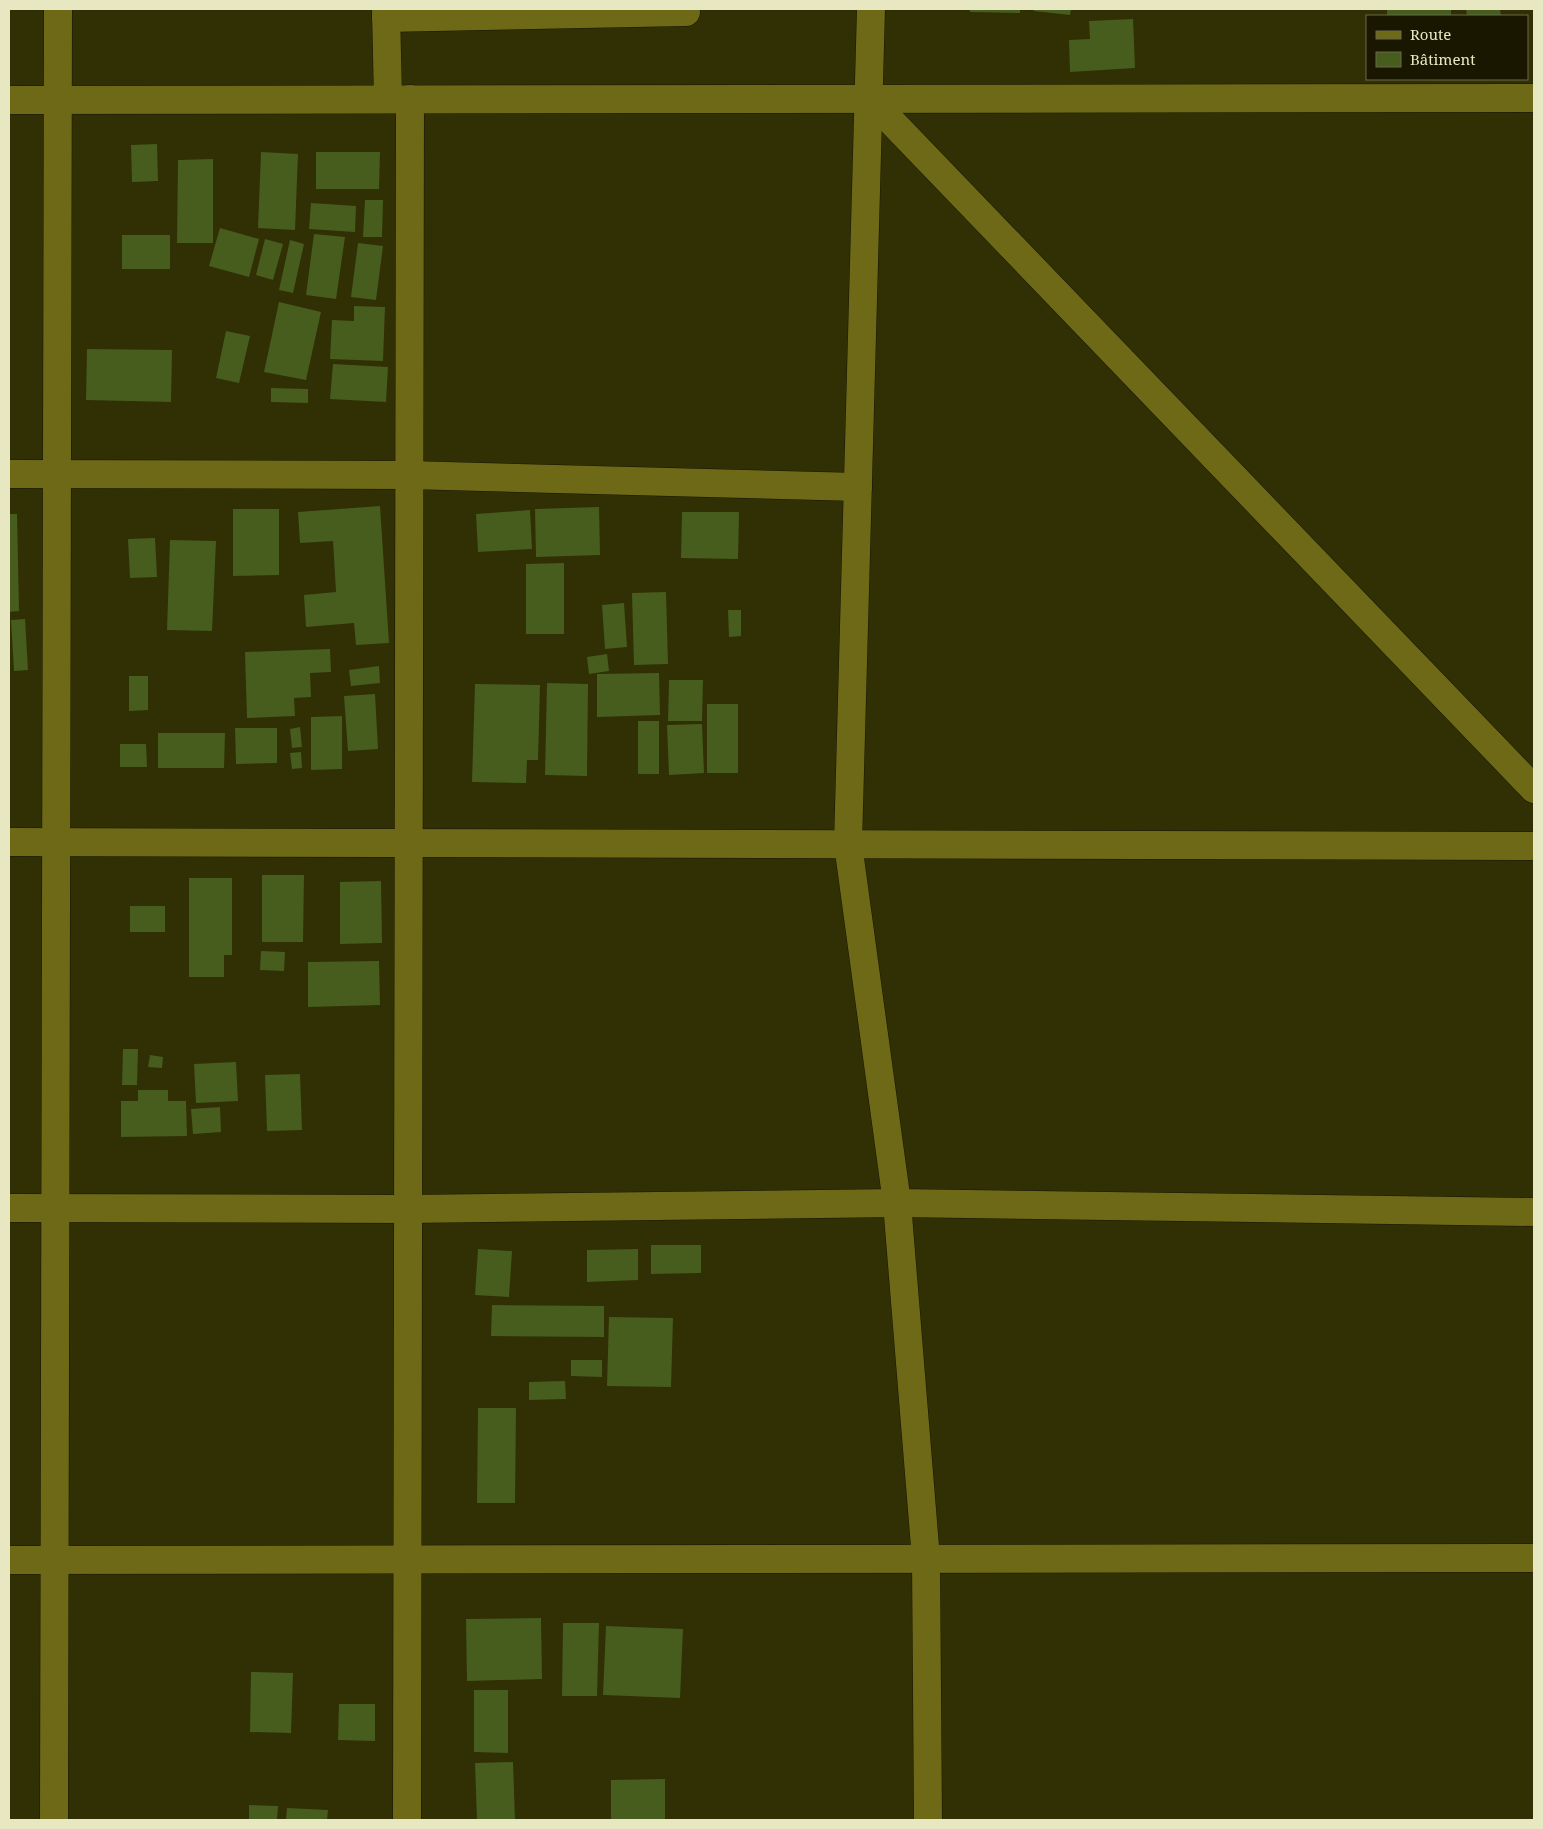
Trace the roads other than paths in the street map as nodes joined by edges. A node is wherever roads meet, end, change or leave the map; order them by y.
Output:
1 (58, 9) edge
2 (871, 9) edge
3 (686, 12) dead end
4 (386, 14) edge
5 (869, 98) junction
6 (1534, 98) edge
7 (58, 99) junction
8 (399, 99) junction
9 (9, 100) edge
10 (9, 474) edge
11 (57, 474) junction
12 (409, 475) junction
13 (858, 487) junction
14 (1534, 789) edge
15 (9, 842) edge
16 (56, 842) junction
17 (409, 843) junction
18 (848, 844) junction
19 (1534, 846) edge
20 (897, 1203) junction
21 (9, 1208) edge
22 (55, 1208) junction
23 (408, 1209) junction
24 (1534, 1212) edge
25 (1534, 1558) edge
26 (407, 1559) junction
27 (926, 1559) junction
28 (9, 1560) edge
29 (54, 1560) junction
30 (54, 1820) edge
31 (407, 1820) edge
32 (928, 1820) edge

1 - 7 street
2 - 5 street
3 - 4 street
4 - 8 street
5 - 6 street
5 - 8 street
5 - 13 street
5 - 14 street
7 - 8 street
7 - 9 street
7 - 11 street
8 - 12 street
10 - 11 street
11 - 12 street
11 - 16 street
12 - 13 street
12 - 17 street
13 - 18 street
15 - 16 street
16 - 17 street
16 - 22 street
17 - 18 street
17 - 23 street
18 - 19 street
18 - 20 street
20 - 23 street
20 - 24 street
20 - 27 street
21 - 22 street
22 - 23 street
22 - 29 street
23 - 26 street
25 - 27 street
26 - 27 street
26 - 29 street
26 - 31 street
27 - 32 street
28 - 29 street
29 - 30 street

